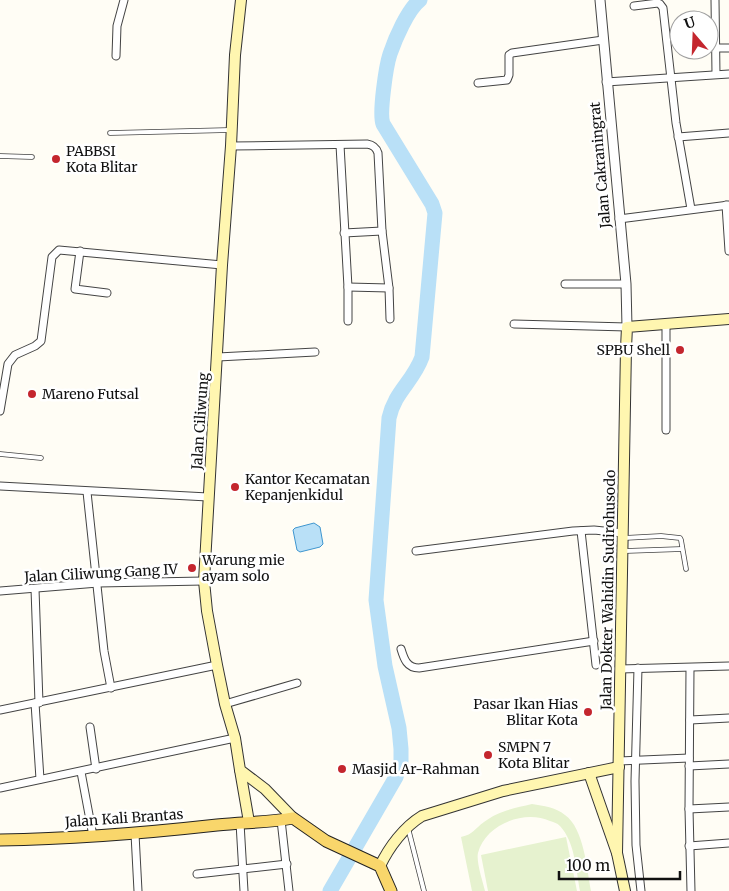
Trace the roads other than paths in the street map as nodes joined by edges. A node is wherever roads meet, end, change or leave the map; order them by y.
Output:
1 (124, 0) edge
2 (242, 0) edge
3 (600, 0) edge
4 (634, 6) dead end
5 (603, 40) junction
6 (116, 56) dead end
7 (715, 60) edge
8 (716, 74) junction
9 (729, 74) edge
10 (670, 77) junction
11 (606, 82) junction
12 (478, 83) dead end
13 (232, 130) junction
14 (729, 132) edge
15 (110, 133) dead end
16 (678, 137) junction
17 (340, 145) junction
18 (231, 146) junction
19 (0, 156) edge
20 (32, 157) dead end
21 (727, 205) edge
22 (691, 209) junction
23 (619, 219) junction
24 (382, 231) junction
25 (344, 233) junction
26 (80, 251) junction
27 (729, 251) edge
28 (222, 265) junction
29 (564, 284) dead end
30 (626, 284) junction
31 (348, 287) junction
32 (389, 288) junction
33 (106, 293) dead end
34 (390, 319) dead end
35 (729, 319) edge
36 (348, 321) dead end
37 (514, 324) dead end
38 (666, 324) junction
39 (627, 327) junction
40 (315, 352) dead end
41 (218, 357) junction
42 (0, 411) edge
43 (666, 430) dead end
44 (0, 454) edge
45 (40, 458) dead end
46 (0, 486) edge
47 (87, 492) junction
48 (208, 497) junction
49 (581, 531) junction
50 (622, 535) junction
51 (682, 549) junction
52 (416, 551) dead end
53 (622, 551) junction
54 (686, 569) dead end
55 (204, 580) junction
56 (98, 583) junction
57 (35, 589) junction
58 (0, 591) edge
59 (594, 641) junction
60 (400, 649) dead end
61 (217, 665) junction
62 (596, 665) dead end
63 (729, 666) edge
64 (638, 668) junction
65 (690, 668) junction
66 (622, 669) junction
67 (297, 683) dead end
68 (111, 688) junction
69 (37, 703) junction
70 (225, 704) junction
71 (0, 710) edge
72 (729, 718) edge
73 (690, 720) junction
74 (90, 727) dead end
75 (235, 738) junction
76 (636, 760) junction
77 (689, 762) junction
78 (620, 763) junction
79 (729, 764) edge
80 (96, 769) junction
81 (240, 770) junction
82 (81, 772) junction
83 (589, 773) junction
84 (40, 779) junction
85 (0, 788) edge
86 (729, 807) edge
87 (689, 810) junction
88 (293, 818) junction
89 (281, 820) junction
90 (245, 822) junction
91 (408, 828) junction
92 (135, 834) junction
93 (93, 836) junction
94 (0, 840) edge
95 (729, 843) edge
96 (690, 846) junction
97 (617, 853) junction
98 (287, 864) junction
99 (376, 865) junction
100 (242, 869) junction
101 (197, 874) dead end
102 (138, 891) edge
103 (244, 891) edge
104 (289, 891) edge
105 (391, 891) edge
106 (424, 891) edge
107 (625, 891) edge
108 (641, 891) edge
109 (692, 891) edge

1 - 6 street
2 - 13 main road, Jalan Ciliwung
3 - 5 street, Jalan Cakraningrat
4 - 10 street
5 - 11 street, Jalan Cakraningrat
5 - 12 street
7 - 8 street
8 - 9 street
8 - 10 street
10 - 11 street
10 - 16 street
11 - 23 street, Jalan Cakraningrat
13 - 15 lane
13 - 18 main road, Jalan Ciliwung
14 - 16 street
16 - 22 street
17 - 18 street
17 - 24 street
17 - 25 street
18 - 28 main road, Jalan Ciliwung
19 - 20 lane
21 - 22 street
21 - 27 street
22 - 23 street
23 - 30 street, Jalan Cakraningrat
24 - 25 street
24 - 32 street
25 - 31 street
26 - 28 street
26 - 33 street
26 - 42 street
28 - 41 main road, Jalan Ciliwung
29 - 30 street
30 - 39 street, Jalan Cakraningrat
31 - 32 street
31 - 36 street
32 - 34 street
35 - 38 main road
37 - 39 street
38 - 39 main road
38 - 43 street
39 - 50 main road, Jalan Dokter Wahidin Sudirohusodo
40 - 41 street
41 - 48 main road, Jalan Ciliwung
44 - 45 lane
46 - 47 street
47 - 48 street
47 - 56 street
48 - 55 main road, Jalan Ciliwung
49 - 50 street
49 - 52 street
49 - 59 street
50 - 51 lane
50 - 53 main road, Jalan Dokter Wahidin Sudirohusodo
51 - 53 lane
51 - 54 lane
53 - 66 main road, Jalan Dokter Wahidin Sudirohusodo
55 - 56 street, Jalan Ciliwung Gang IV
55 - 61 main road, Jalan Ciliwung
56 - 57 street, Jalan Ciliwung Gang IV
56 - 68 street
57 - 58 street, Jalan Ciliwung Gang IV
57 - 69 street
59 - 60 street
59 - 62 street
61 - 68 street
61 - 70 main road, Jalan Ciliwung
63 - 65 street
64 - 65 street
64 - 66 street
64 - 76 street
65 - 73 street
66 - 78 main road, Jalan Dokter Wahidin Sudirohusodo
67 - 70 street
68 - 69 street
69 - 71 street
69 - 84 street
70 - 75 main road, Jalan Ciliwung
72 - 73 street
73 - 77 street
74 - 80 street
75 - 80 street
75 - 81 main road, Jalan Ciliwung
76 - 77 street
76 - 78 street
76 - 108 street
77 - 79 street
77 - 87 street
78 - 83 main road
78 - 97 main road, Jalan Dokter Wahidin Sudirohusodo
80 - 82 street
81 - 88 main road
81 - 90 main road, Jalan Ciliwung
82 - 84 street
82 - 93 street
83 - 91 main road
83 - 97 main road, Jalan Dokter Wahidin Sudirohusodo
84 - 85 street
86 - 87 street
87 - 96 street
88 - 89 main road, Jalan Kali Brantas
88 - 99 main road
89 - 90 main road, Jalan Kali Brantas
89 - 98 street
90 - 92 main road, Jalan Kali Brantas
90 - 100 street
91 - 99 main road
91 - 106 lane
92 - 93 main road, Jalan Kali Brantas
92 - 102 street
93 - 94 main road, Jalan Kali Brantas
95 - 96 street
96 - 109 street
97 - 107 main road, Jalan Dokter Wahidin Sudirohusodo
98 - 100 street
98 - 104 street
99 - 105 main road
100 - 101 street
100 - 103 street

